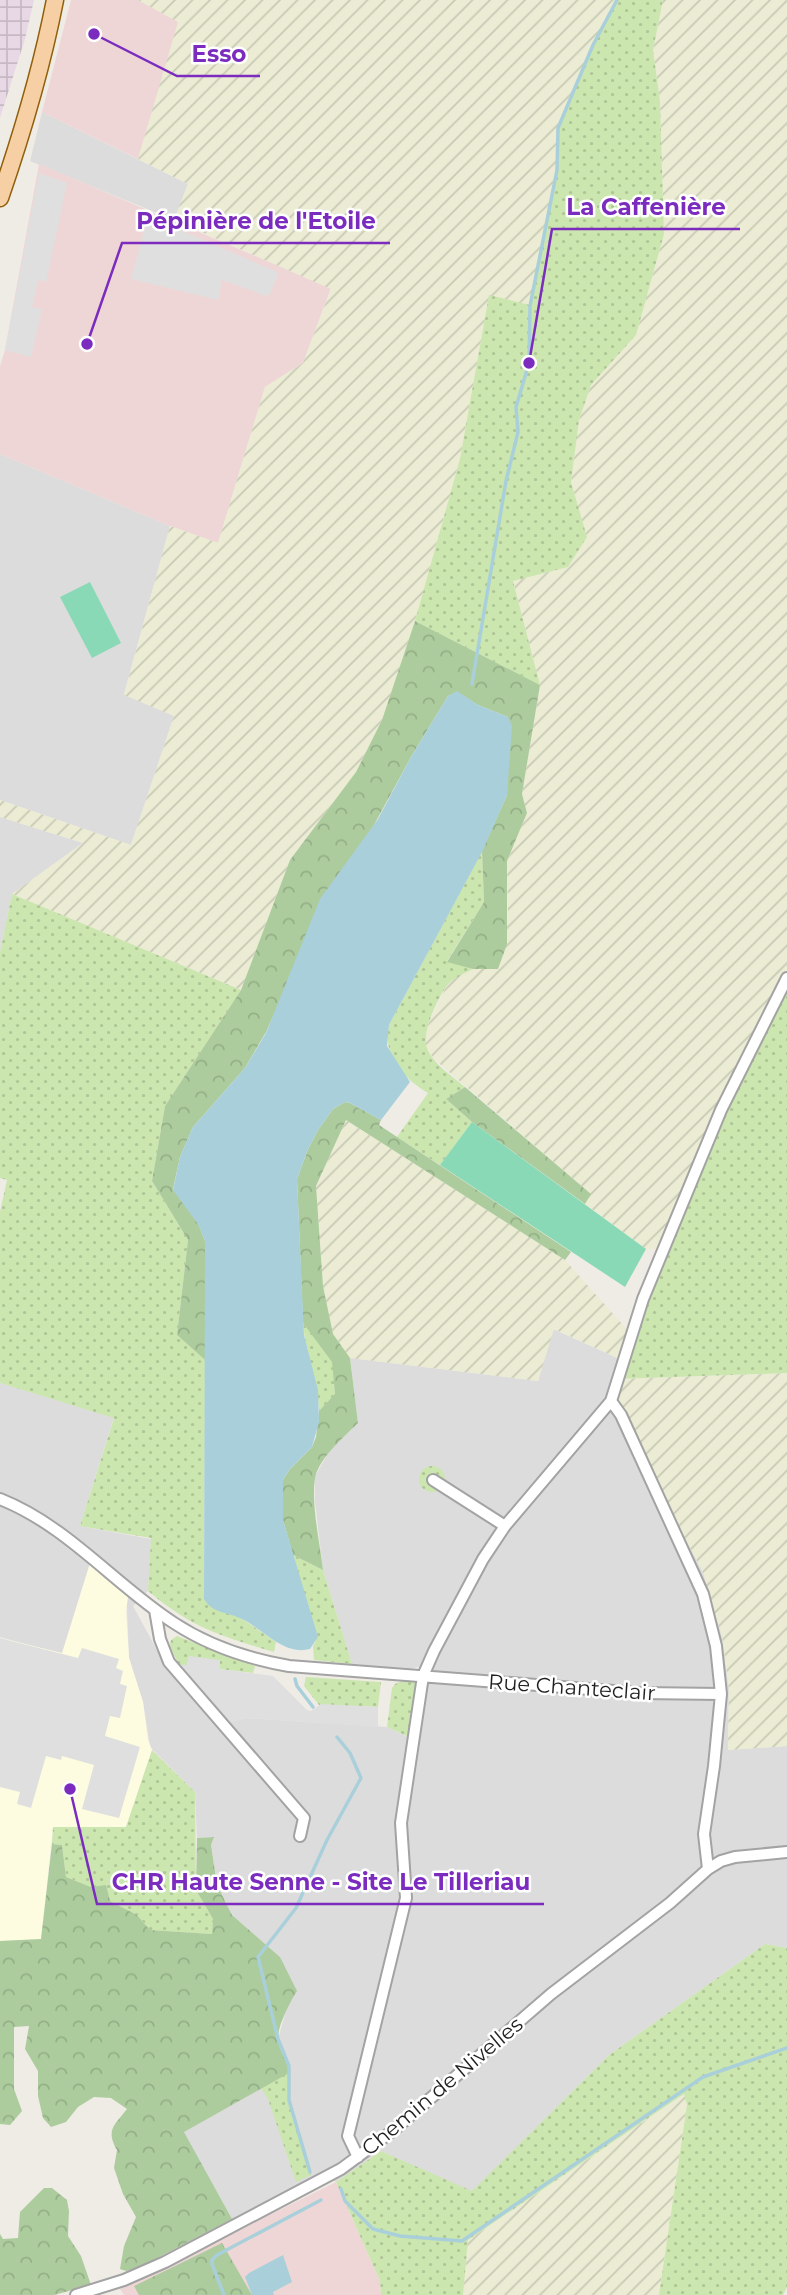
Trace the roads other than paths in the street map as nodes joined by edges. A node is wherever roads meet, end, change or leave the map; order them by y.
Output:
1 (55, 0) edge
2 (0, 198) edge
3 (787, 978) edge
4 (611, 1401) junction
5 (433, 1479) dead end
6 (0, 1499) edge
7 (505, 1526) junction
8 (155, 1610) junction
9 (423, 1676) junction
10 (721, 1694) junction
11 (300, 1836) dead end
12 (787, 1852) edge
13 (708, 1869) junction
14 (358, 2157) junction
15 (76, 2295) edge

1 - 2 main road
3 - 4 street
4 - 7 street
4 - 10 street
5 - 7 street
6 - 8 street, Rue Chanteclair
7 - 9 street
8 - 9 street, Rue Chanteclair
8 - 11 street
9 - 10 street, Rue Chanteclair
9 - 14 street
10 - 13 street
12 - 13 street, Chemin de Nivelles
13 - 14 street, Chemin de Nivelles
14 - 15 street, Chemin de Nivelles

